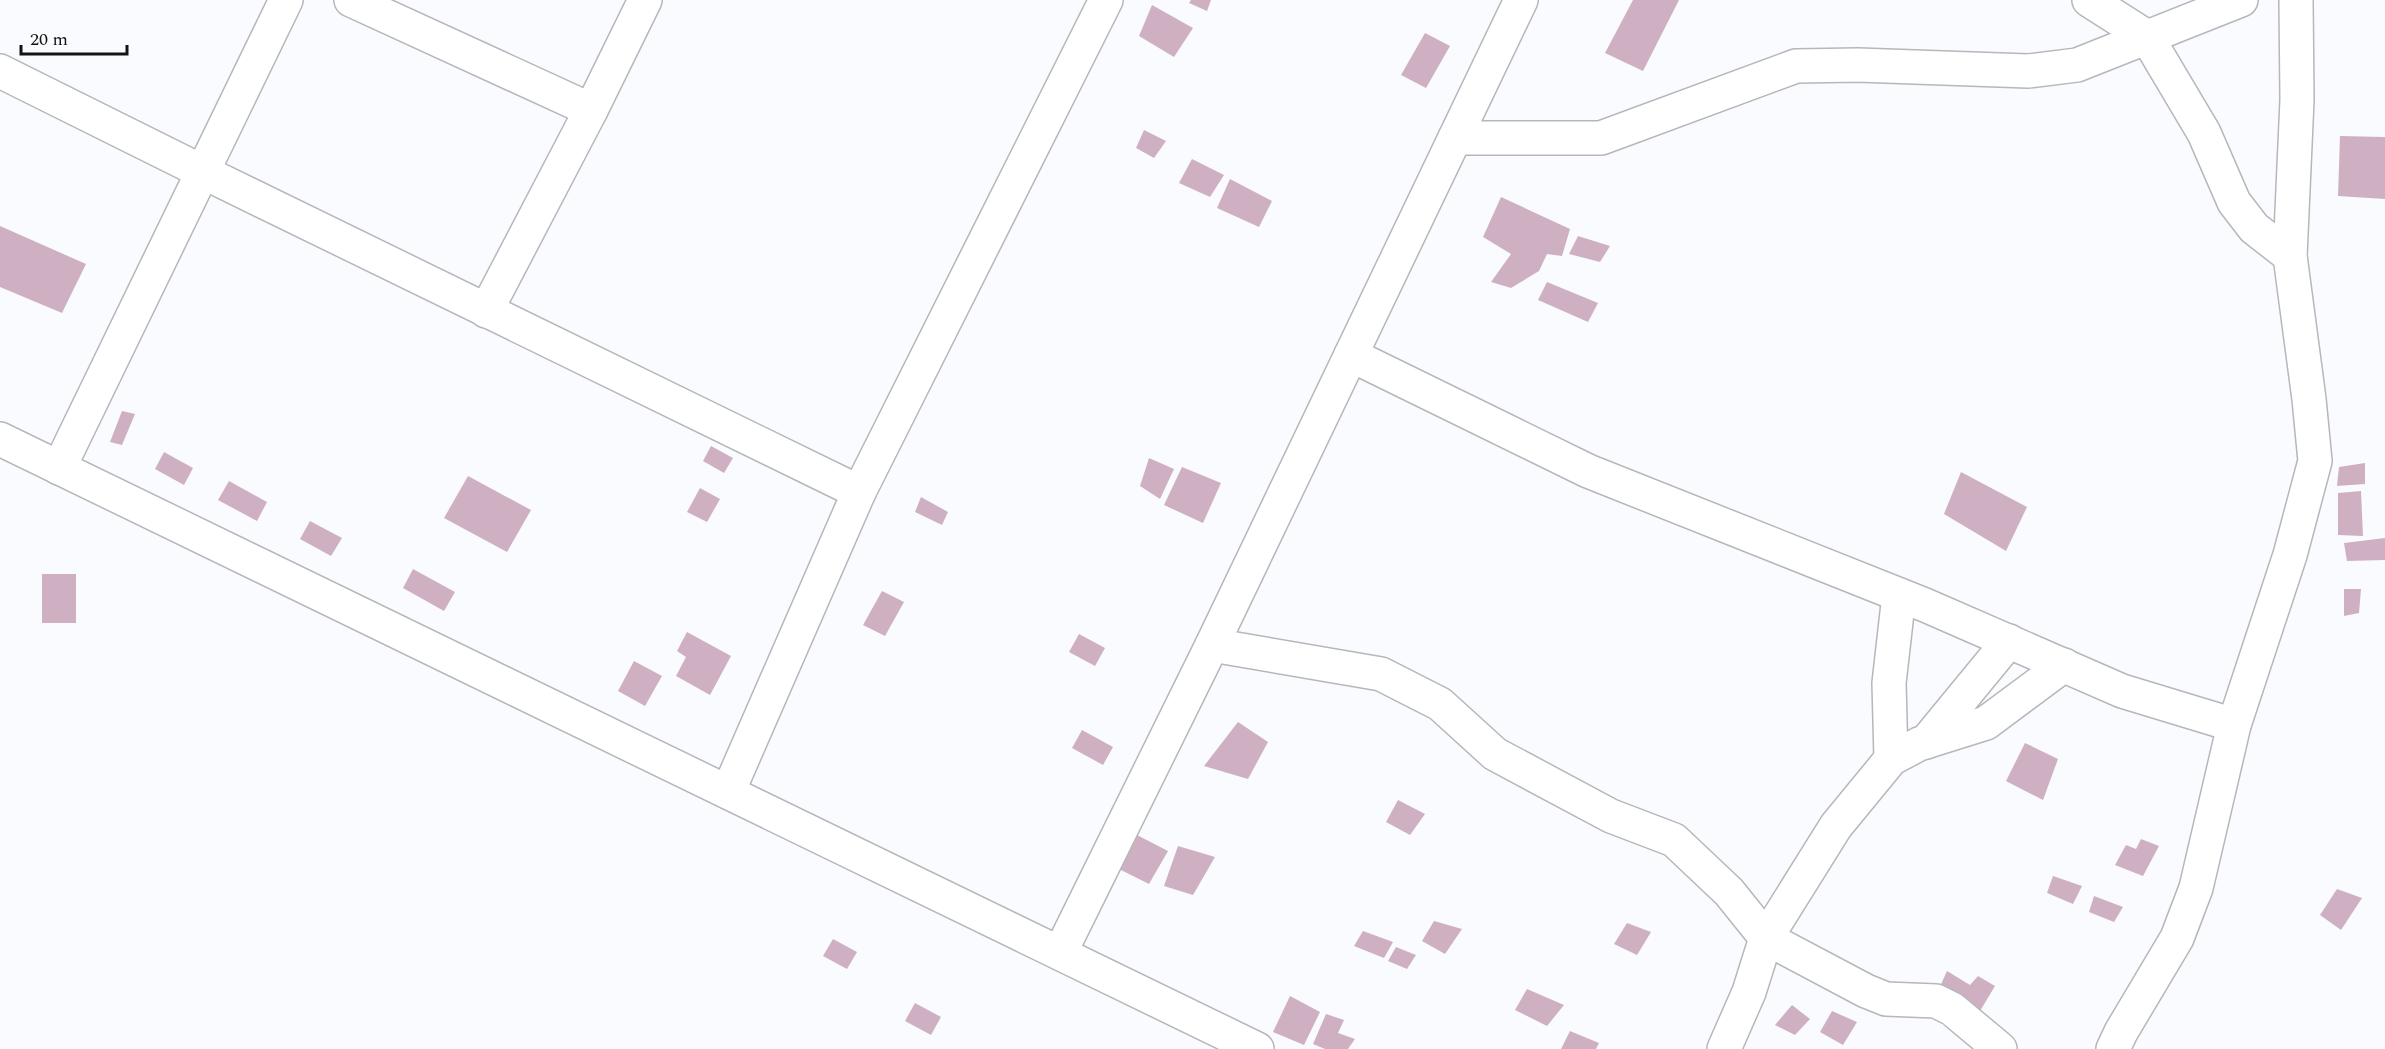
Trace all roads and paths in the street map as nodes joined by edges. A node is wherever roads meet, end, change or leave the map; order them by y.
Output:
1 (286, 0) edge
2 (351, 0) edge
3 (645, 0) edge
4 (1106, 0) edge
5 (1521, 0) edge
6 (2089, 0) edge
7 (2241, 0) edge
8 (2296, 0) edge
9 (2147, 37) junction
10 (0, 71) edge
11 (591, 110) junction
12 (1455, 138) junction
13 (202, 172) junction
14 (2290, 256) junction
15 (486, 310) junction
16 (1351, 355) junction
17 (0, 439) edge
18 (59, 468) junction
19 (859, 492) junction
20 (1899, 595) junction
21 (2009, 641) junction
22 (1212, 645) junction
23 (2064, 665) junction
24 (2234, 725) junction
25 (1926, 742) junction
26 (1891, 759) junction
27 (728, 792) junction
28 (1766, 938) junction
29 (1059, 953) junction
30 (1257, 1049) edge
31 (1724, 1049) edge
32 (2001, 1049) edge
33 (2113, 1049) edge

1 - 13 street
2 - 11 street
3 - 11 street
4 - 19 street
5 - 12 street
6 - 9 street
7 - 9 street
8 - 14 street
9 - 12 street
9 - 14 street
10 - 13 street
11 - 15 street
12 - 16 street
13 - 15 street
13 - 18 street
14 - 24 street
15 - 19 street
16 - 20 street
16 - 22 street
17 - 18 street
18 - 27 street
19 - 27 street
20 - 21 street
20 - 26 street
21 - 23 street
21 - 25 street
22 - 28 street
22 - 29 street
23 - 24 street
23 - 25 street
24 - 33 street
25 - 26 street
26 - 28 street
27 - 29 street
28 - 31 street
28 - 32 street
29 - 30 street

